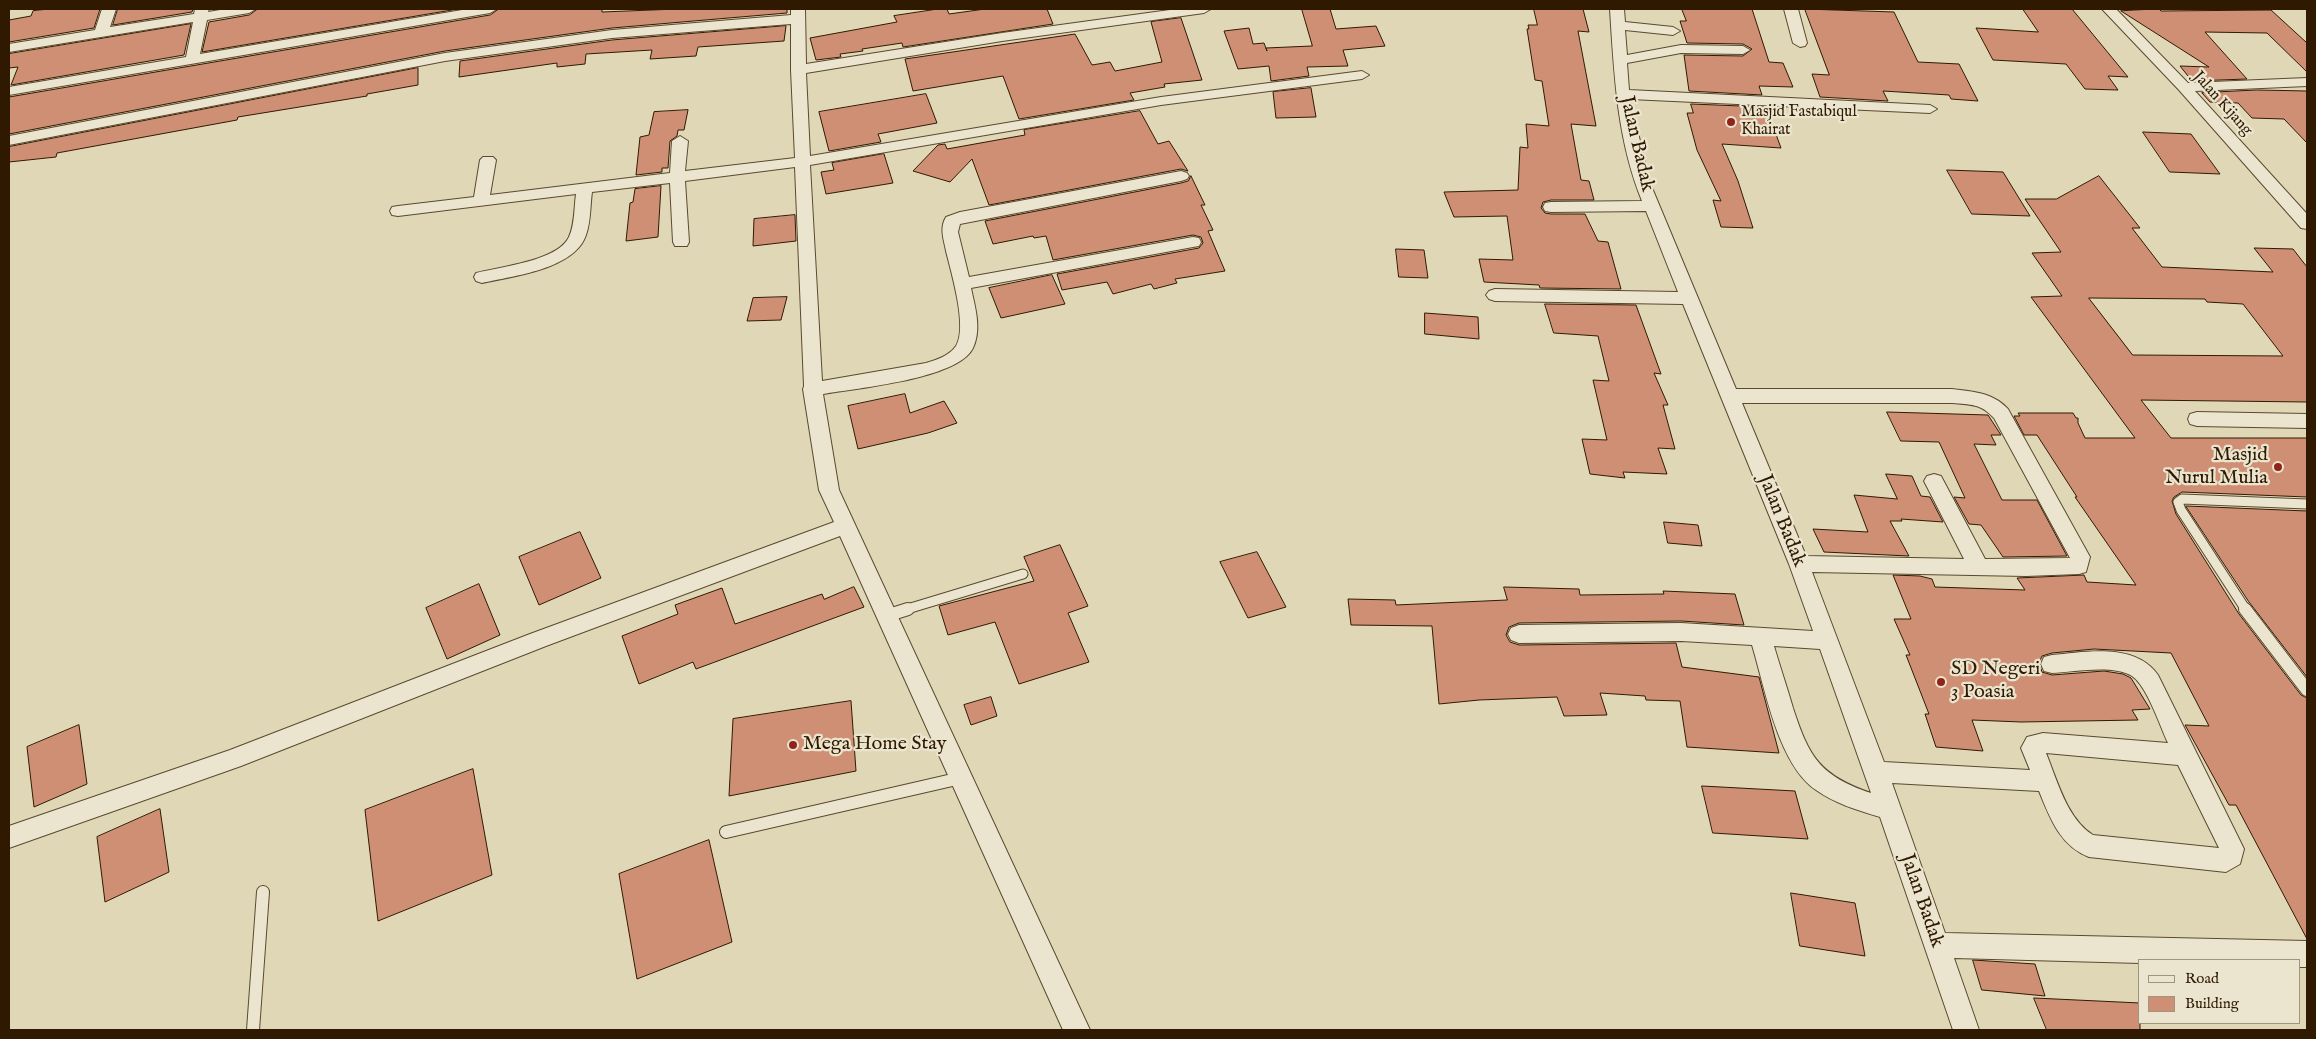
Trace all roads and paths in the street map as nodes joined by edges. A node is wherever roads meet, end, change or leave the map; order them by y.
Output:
1 (109, 9) edge
2 (249, 9) edge
3 (490, 9) edge
4 (1204, 9) edge
5 (1791, 9) edge
6 (2109, 9) edge
7 (201, 13) edge
8 (798, 14) edge
9 (1618, 17) edge
10 (1673, 30) dead end
11 (101, 34) junction
12 (1800, 43) dead end
13 (9, 48) edge
14 (1743, 50) dead end
15 (192, 60) junction
16 (1621, 60) junction
17 (798, 70) junction
18 (1362, 75) dead end
19 (2307, 82) edge
20 (2184, 87) junction
21 (9, 91) edge
22 (1622, 94) junction
23 (1930, 109) dead end
24 (9, 140) edge
25 (680, 141) dead end
26 (488, 160) dead end
27 (802, 162) junction
28 (1181, 176) dead end
29 (677, 177) junction
30 (584, 190) junction
31 (2307, 201) edge
32 (481, 202) junction
33 (2287, 202) junction
34 (1651, 206) junction
35 (1550, 207) dead end
36 (398, 211) dead end
37 (2307, 224) edge
38 (681, 242) dead end
39 (1193, 242) dead end
40 (482, 277) dead end
41 (962, 284) junction
42 (1495, 295) dead end
43 (1690, 298) junction
44 (812, 388) junction
45 (1730, 396) junction
46 (2196, 419) dead end
47 (2307, 421) edge
48 (1934, 481) dead end
49 (2307, 504) edge
50 (844, 526) junction
51 (1799, 564) junction
52 (1978, 566) junction
53 (1023, 574) dead end
54 (886, 616) junction
55 (1519, 634) dead end
56 (1760, 636) junction
57 (1827, 641) junction
58 (2052, 664) dead end
59 (2307, 690) edge
60 (2184, 755) junction
61 (1876, 772) junction
62 (961, 778) junction
63 (2046, 781) junction
64 (1889, 809) junction
65 (726, 832) dead end
66 (9, 837) edge
67 (263, 892) dead end
68 (1937, 945) junction
69 (2307, 954) edge
70 (253, 1030) edge
71 (1076, 1030) edge
72 (1966, 1030) edge

1 - 11 street
2 - 7 street
3 - 15 street
4 - 17 street
5 - 12 street
6 - 20 street, Jalan Kijang
7 - 11 street
7 - 15 street
8 - 17 street
8 - 24 street
9 - 10 street
9 - 16 street, Jalan Badak
11 - 13 street
14 - 16 street
15 - 21 street
16 - 22 street, Jalan Badak
17 - 27 street
18 - 27 street
19 - 20 street
20 - 33 street, Jalan Kijang
22 - 23 street
22 - 34 street, Jalan Badak
25 - 29 street
26 - 32 street
27 - 29 street
27 - 44 street
28 - 41 street
29 - 30 street
29 - 38 street
30 - 32 street
30 - 40 street
31 - 33 street
32 - 36 street
33 - 37 street, Jalan Kijang
34 - 35 street
34 - 43 street, Jalan Badak
39 - 41 street
41 - 44 street
42 - 43 street
43 - 45 street, Jalan Badak
44 - 50 street
45 - 51 street, Jalan Badak
45 - 52 street
46 - 47 street
48 - 52 street
49 - 59 lane
50 - 54 street
50 - 66 street
51 - 52 street
51 - 57 street, Jalan Badak
53 - 54 lane
54 - 62 street
55 - 56 street
56 - 57 street
56 - 64 street
57 - 61 street, Jalan Badak
58 - 60 street
60 - 63 street
60 - 63 street
61 - 63 street
61 - 64 street, Jalan Badak
62 - 65 lane
62 - 71 street
64 - 68 street, Jalan Badak
67 - 70 lane
68 - 69 street
68 - 72 street, Jalan Badak

